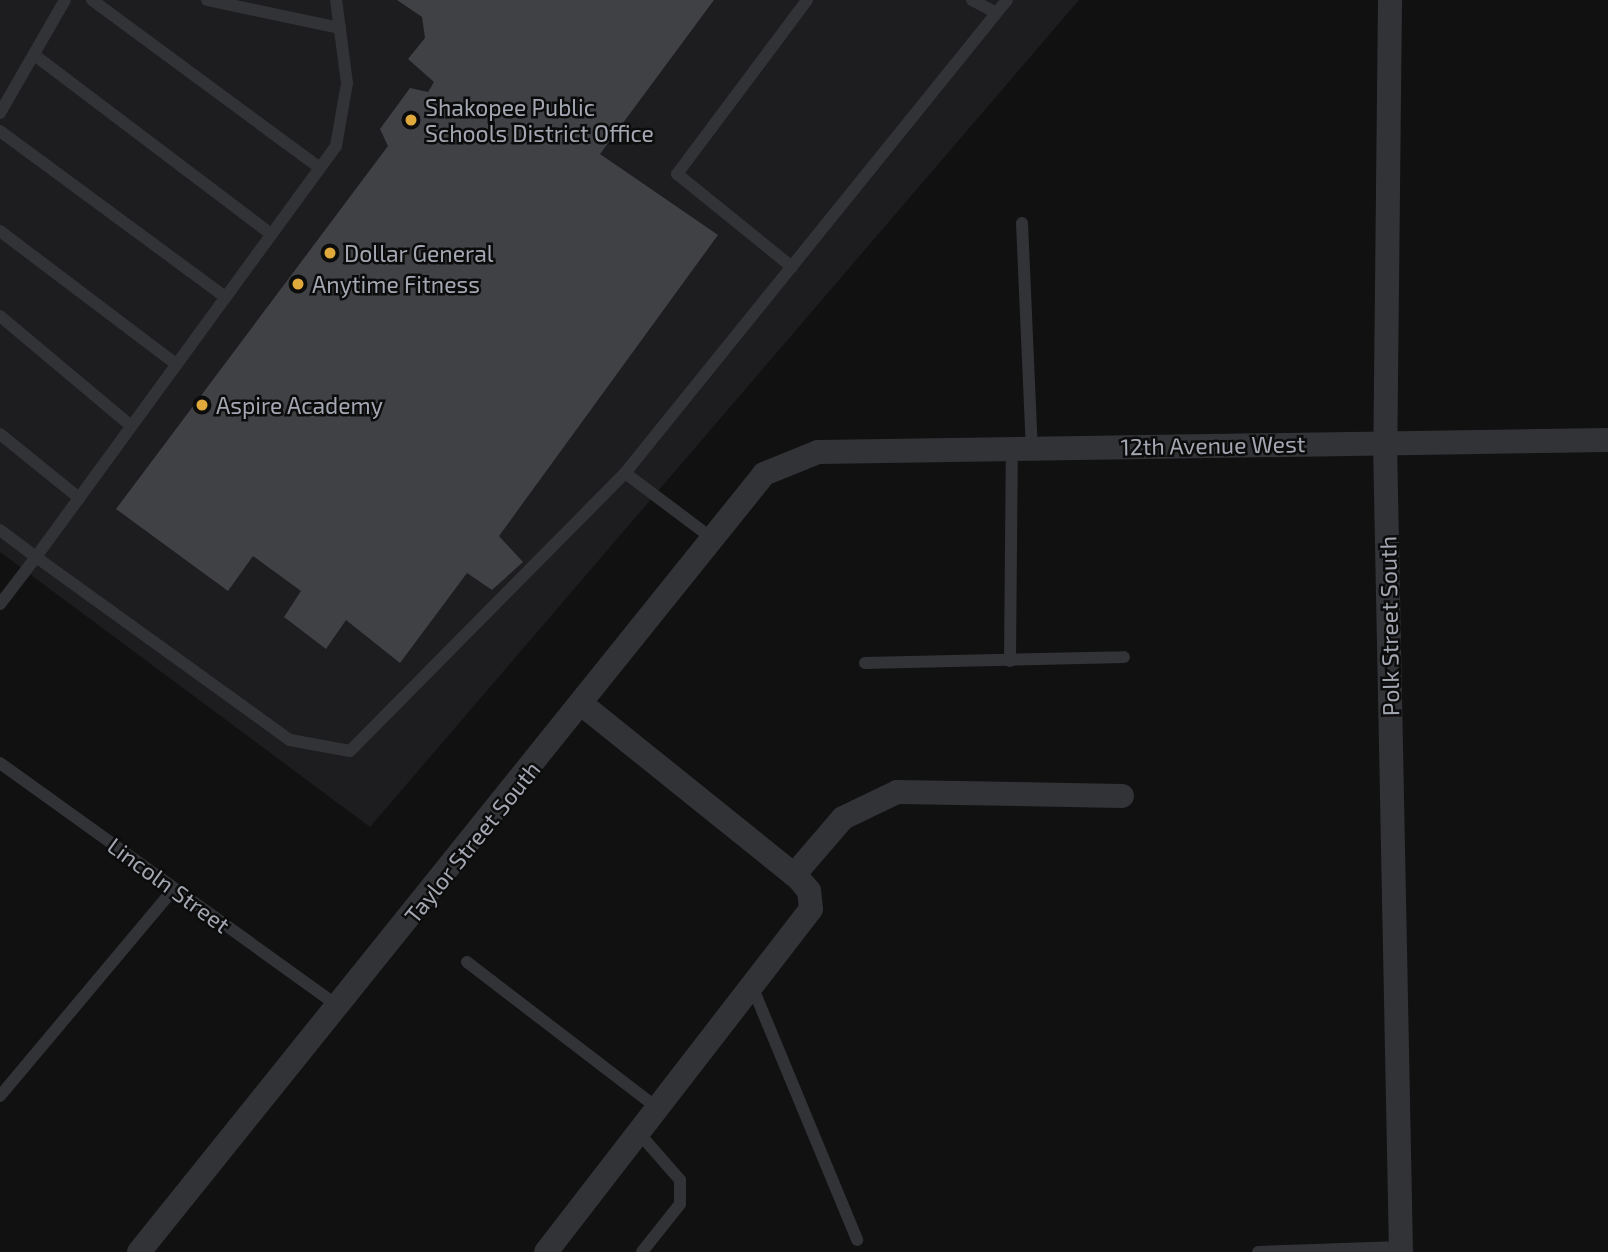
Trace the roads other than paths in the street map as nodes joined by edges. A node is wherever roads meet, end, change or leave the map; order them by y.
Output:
1 (65, 0) edge
2 (92, 0) edge
3 (207, 0) edge
4 (336, 0) edge
5 (807, 0) edge
6 (972, 0) edge
7 (1007, 0) edge
8 (1390, 0) edge
9 (995, 12) junction
10 (340, 28) junction
11 (37, 57) junction
12 (0, 113) edge
13 (0, 131) edge
14 (320, 168) junction
15 (1022, 223) dead end
16 (0, 231) edge
17 (271, 234) junction
18 (792, 267) junction
19 (225, 297) junction
20 (0, 316) edge
21 (176, 364) junction
22 (131, 426) junction
23 (0, 434) edge
24 (1608, 440) edge
25 (1385, 442) junction
26 (1022, 448) junction
27 (818, 452) joint
28 (625, 473) junction
29 (79, 498) junction
30 (0, 530) edge
31 (713, 539) junction
32 (36, 557) junction
33 (0, 604) edge
34 (1124, 657) dead end
35 (1010, 661) junction
36 (865, 663) dead end
37 (583, 705) junction
38 (0, 762) edge
39 (1122, 796) dead end
40 (794, 875) junction
41 (174, 889) junction
42 (467, 962) dead end
43 (751, 985) junction
44 (338, 1006) junction
45 (0, 1096) edge
46 (657, 1108) junction
47 (638, 1132) junction
48 (857, 1240) dead end
49 (1401, 1249) edge
50 (139, 1252) edge
51 (546, 1252) edge
52 (642, 1252) edge
53 (1258, 1252) edge

1 - 11 lane
2 - 14 lane
3 - 10 lane
4 - 10 lane
5 - 18 lane
6 - 9 lane
7 - 9 lane
8 - 25 street, Polk Street South
9 - 18 lane
10 - 14 lane
11 - 12 lane
11 - 17 lane
13 - 19 lane
14 - 17 lane
15 - 26 lane
16 - 21 lane
17 - 19 lane
18 - 28 lane
19 - 21 lane
20 - 22 lane
21 - 22 lane
22 - 29 lane
23 - 29 lane
24 - 25 street, 12th Avenue West
25 - 26 street, 12th Avenue West
25 - 49 street, Polk Street South
26 - 27 street, 12th Avenue West
26 - 35 lane
27 - 31 street, Taylor Street South
28 - 31 lane
28 - 32 lane
29 - 32 lane
30 - 32 lane
31 - 37 street, Taylor Street South
32 - 33 lane
34 - 35 lane
35 - 36 lane
37 - 40 street
37 - 44 street, Taylor Street South
38 - 41 lane, Lincoln Street
39 - 40 street
40 - 43 street
41 - 44 lane, Lincoln Street
41 - 45 lane
42 - 46 lane
43 - 46 street
43 - 48 lane
44 - 50 street, Taylor Street South
46 - 47 street
47 - 51 street
47 - 52 lane
49 - 53 lane

